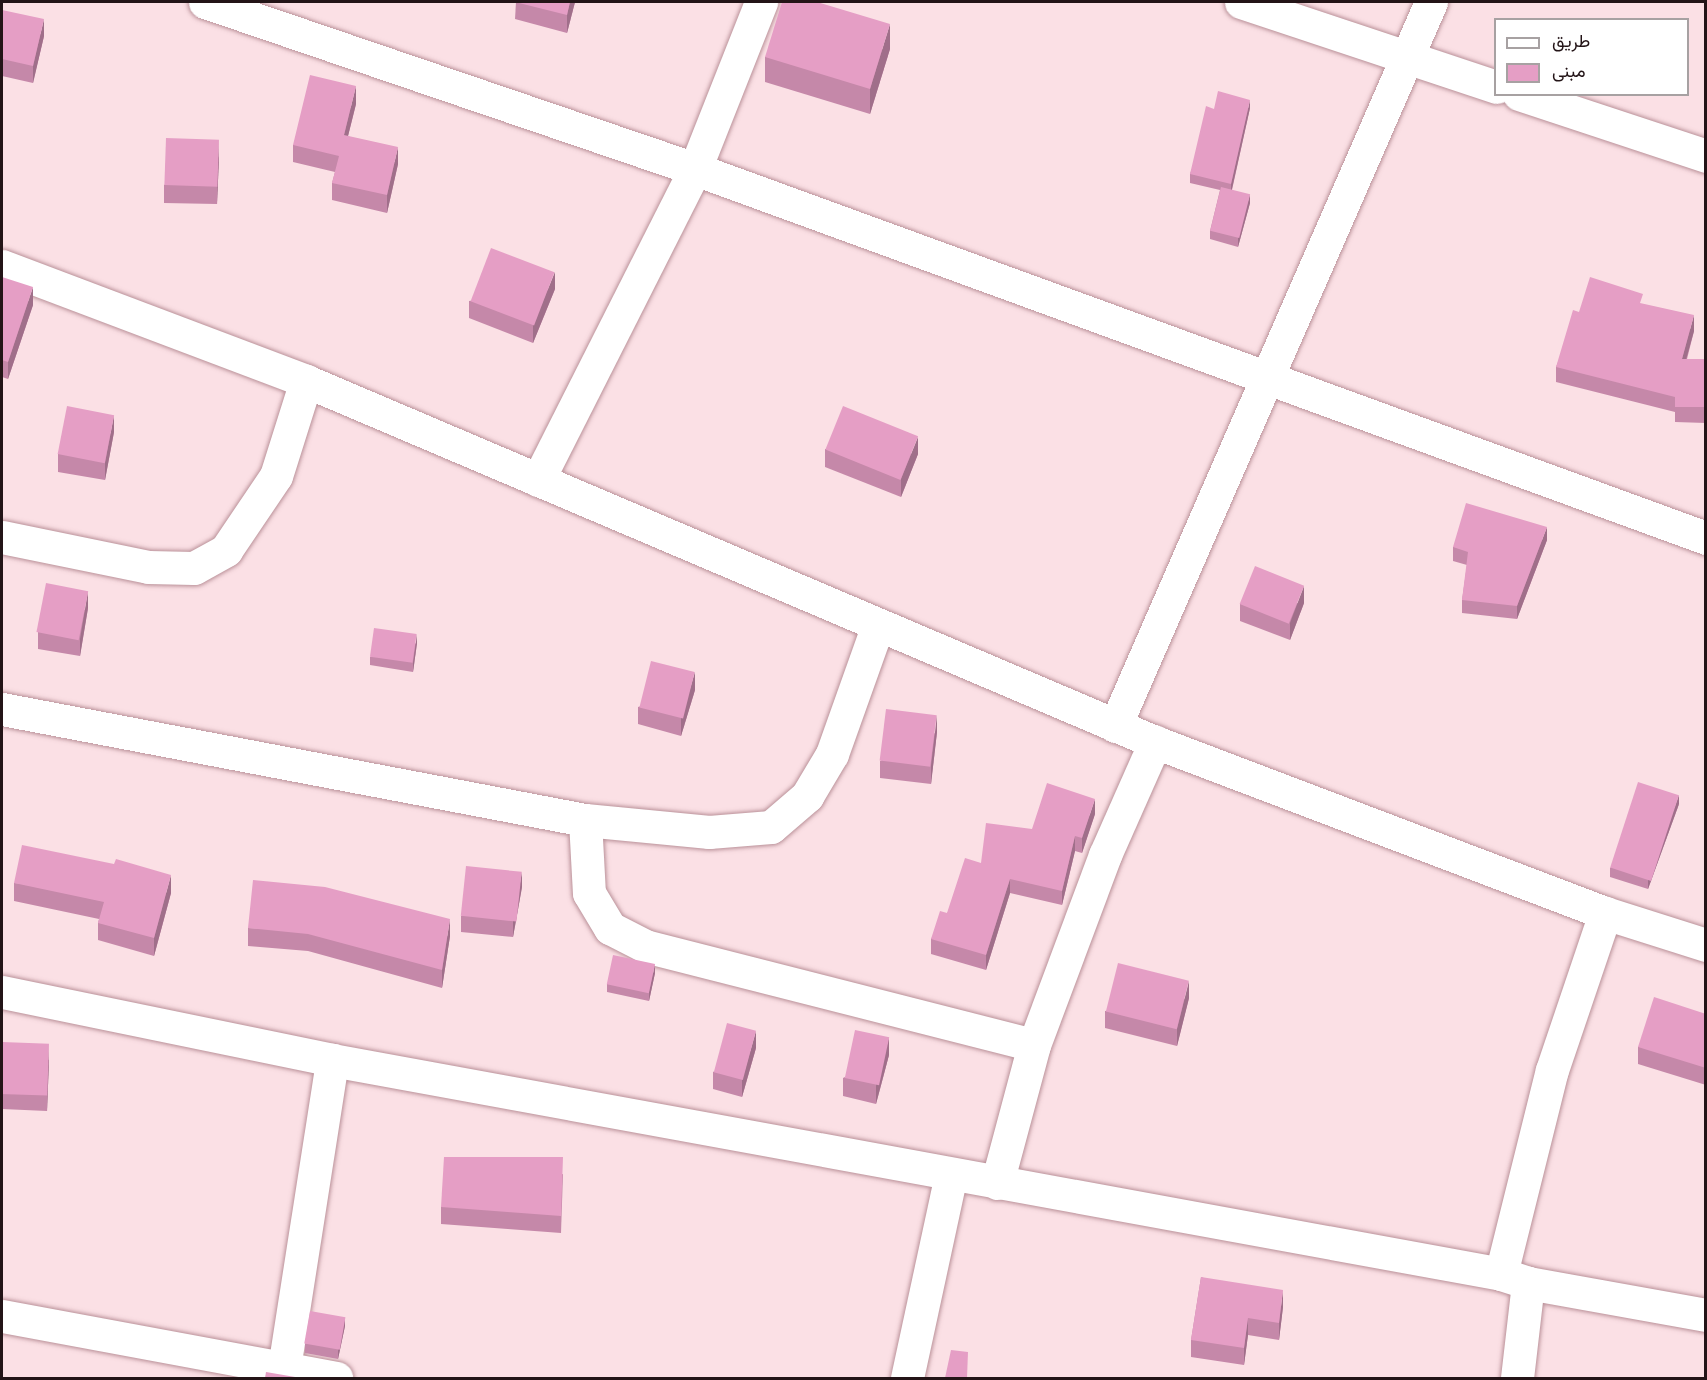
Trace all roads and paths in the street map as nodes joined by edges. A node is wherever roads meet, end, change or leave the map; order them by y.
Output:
1 (205, 2) edge
2 (761, 2) edge
3 (1241, 2) edge
4 (1431, 2) edge
5 (1409, 58) junction
6 (1494, 86) edge
7 (1525, 96) edge
8 (1706, 156) edge
9 (695, 169) junction
10 (2, 266) edge
11 (1267, 379) junction
12 (306, 381) junction
13 (538, 480) junction
14 (2, 537) edge
15 (1706, 538) edge
16 (878, 625) junction
17 (2, 709) edge
18 (1115, 726) junction
19 (1155, 742) junction
20 (585, 820) junction
21 (1605, 913) junction
22 (1706, 945) edge
23 (2, 992) edge
24 (1034, 1045) junction
25 (332, 1060) junction
26 (951, 1175) junction
27 (997, 1184) junction
28 (1514, 1278) junction
29 (2, 1316) edge
30 (1706, 1316) edge
31 (284, 1368) junction
32 (336, 1378) edge
33 (907, 1378) edge
34 (1517, 1378) edge

1 - 9 street
2 - 9 street
3 - 5 street
4 - 5 street
5 - 6 street
5 - 11 street
7 - 8 street
9 - 11 street
9 - 13 street
10 - 12 street
11 - 15 street
11 - 18 street
12 - 13 street
12 - 14 street
13 - 16 street
16 - 18 street
16 - 20 street
17 - 20 street
18 - 19 street
19 - 21 street
19 - 24 street
20 - 24 street
21 - 22 street
21 - 28 street
23 - 25 street
24 - 27 street
25 - 26 street
25 - 31 street
26 - 27 street
26 - 33 street
27 - 28 street
28 - 30 street
28 - 34 street
29 - 31 street
31 - 32 street

